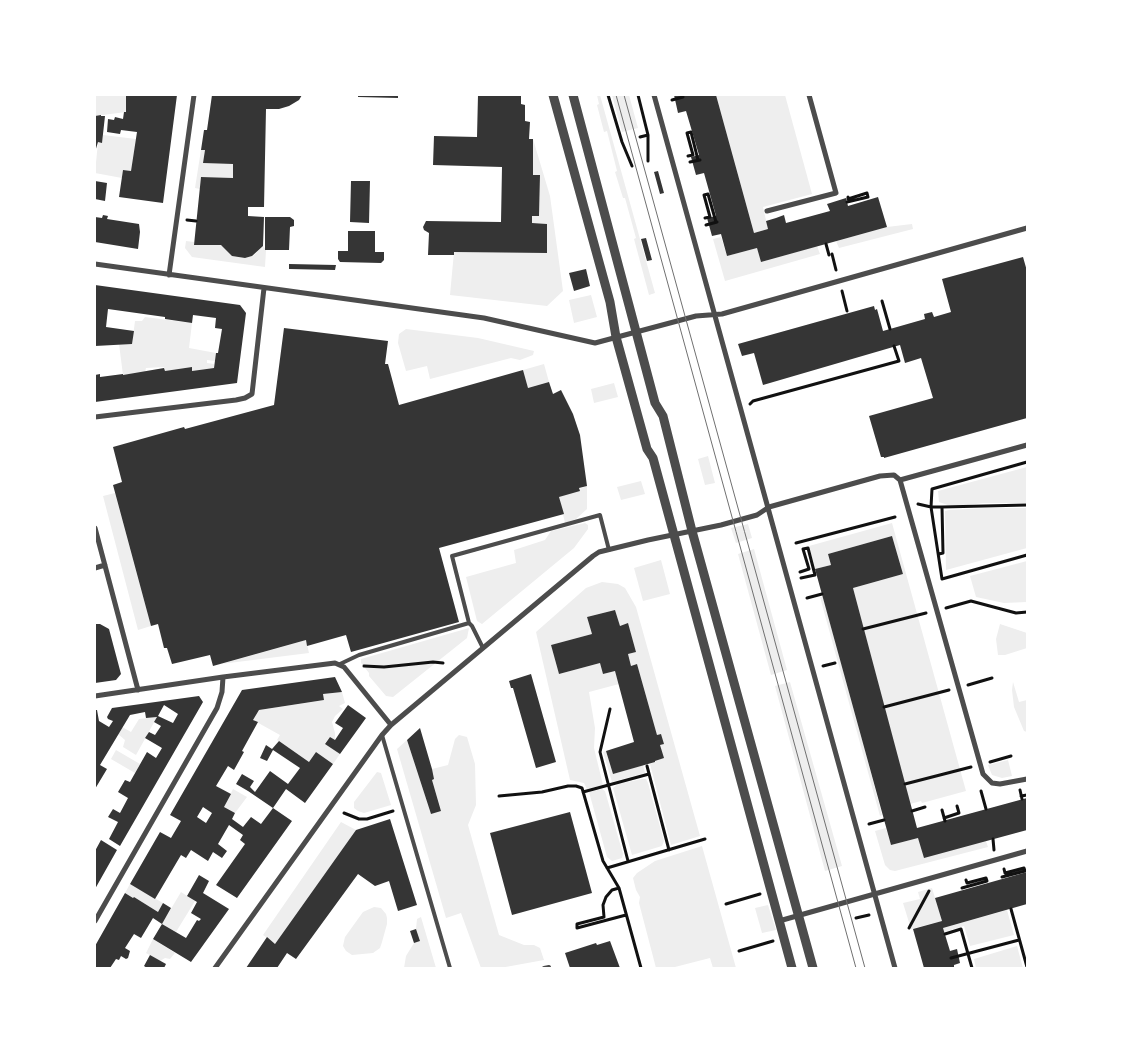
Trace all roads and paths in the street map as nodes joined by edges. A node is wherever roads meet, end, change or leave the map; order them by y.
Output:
1 (194, 95) edge
2 (553, 95) edge
3 (572, 95) edge
4 (608, 95) edge
5 (638, 95) edge
6 (654, 95) edge
7 (809, 95) edge
8 (681, 96) edge
9 (672, 100) dead end
10 (648, 135) junction
11 (640, 137) dead end
12 (688, 156) dead end
13 (648, 161) dead end
14 (690, 162) dead end
15 (632, 166) dead end
16 (848, 196) dead end
17 (847, 202) dead end
18 (767, 211) dead end
19 (704, 218) dead end
20 (187, 220) dead end
21 (196, 221) dead end
22 (706, 224) dead end
23 (1027, 228) edge
24 (826, 244) dead end
25 (95, 264) edge
26 (836, 272) dead end
27 (169, 275) junction
28 (264, 288) junction
29 (842, 291) dead end
30 (882, 301) dead end
31 (847, 311) dead end
32 (715, 315) junction
33 (890, 330) dead end
34 (637, 332) junction
35 (616, 338) junction
36 (894, 346) dead end
37 (746, 408) dead end
38 (95, 416) edge
39 (1027, 445) edge
40 (1027, 462) edge
41 (900, 480) junction
42 (914, 503) dead end
43 (1027, 505) edge
44 (769, 507) junction
45 (931, 507) junction
46 (942, 507) junction
47 (895, 517) dead end
48 (95, 528) edge
49 (692, 531) junction
50 (674, 534) junction
51 (796, 543) dead end
52 (609, 550) junction
53 (939, 554) junction
54 (1027, 555) edge
55 (105, 565) junction
56 (95, 568) edge
57 (800, 572) dead end
58 (801, 578) dead end
59 (822, 594) dead end
60 (807, 598) dead end
61 (943, 609) dead end
62 (931, 612) dead end
63 (1027, 612) edge
64 (469, 624) junction
65 (863, 629) dead end
66 (483, 648) junction
67 (443, 663) dead end
68 (835, 663) dead end
69 (340, 664) junction
70 (358, 667) dead end
71 (820, 667) dead end
72 (223, 677) junction
73 (992, 678) dead end
74 (966, 685) dead end
75 (952, 689) dead end
76 (138, 690) junction
77 (95, 696) edge
78 (884, 707) dead end
79 (610, 709) dead end
80 (391, 725) junction
81 (382, 735) junction
82 (1012, 756) dead end
83 (986, 763) dead end
84 (647, 766) dead end
85 (974, 766) dead end
86 (649, 774) junction
87 (1027, 779) edge
88 (905, 784) dead end
89 (608, 785) junction
90 (981, 791) dead end
91 (583, 792) junction
92 (1027, 795) edge
93 (499, 796) dead end
94 (1021, 796) dead end
95 (957, 806) dead end
96 (925, 807) dead end
97 (986, 809) dead end
98 (942, 810) dead end
99 (393, 811) dead end
100 (912, 811) dead end
101 (344, 812) dead end
102 (884, 820) dead end
103 (869, 824) dead end
104 (705, 839) dead end
105 (993, 839) dead end
106 (669, 850) junction
107 (1027, 851) edge
108 (995, 852) dead end
109 (628, 862) junction
110 (1003, 866) dead end
111 (607, 868) junction
112 (965, 876) dead end
113 (1002, 876) dead end
114 (960, 883) dead end
115 (931, 886) dead end
116 (619, 888) junction
117 (765, 893) dead end
118 (875, 893) junction
119 (726, 904) dead end
120 (1011, 909) dead end
121 (872, 914) dead end
122 (626, 915) junction
123 (798, 915) junction
124 (856, 918) dead end
125 (779, 920) junction
126 (95, 921) edge
127 (909, 928) dead end
128 (944, 934) dead end
129 (778, 940) dead end
130 (1019, 940) junction
131 (739, 951) dead end
132 (968, 954) junction
133 (952, 958) dead end
134 (215, 968) edge
135 (450, 968) edge
136 (544, 968) edge
137 (549, 968) edge
138 (640, 968) edge
139 (792, 968) edge
140 (813, 968) edge
141 (895, 968) edge
142 (972, 968) edge
143 (1027, 968) edge

1 - 27 street
2 - 35 street
3 - 34 street
4 - 15 path
5 - 10 path
6 - 32 street
7 - 18 street
8 - 9 path
10 - 11 path
10 - 13 path
12 - 14 path
16 - 17 path
19 - 22 path
20 - 21 path
23 - 32 street
24 - 26 path
25 - 27 street
27 - 28 street
28 - 35 street
28 - 38 street
29 - 31 path
30 - 33 path
32 - 34 street
32 - 44 street
34 - 35 street
34 - 49 street
35 - 50 street
36 - 37 path
39 - 41 street
40 - 45 path
41 - 44 street
41 - 87 street
42 - 45 path
43 - 46 path
44 - 49 street
44 - 118 street
45 - 46 path
45 - 53 path
46 - 53 path
47 - 51 path
48 - 55 street
49 - 50 street
49 - 123 street
50 - 52 street
50 - 125 street
52 - 64 lane
52 - 66 street
53 - 54 path
55 - 56 street
55 - 76 street
57 - 58 path
59 - 60 path
61 - 63 path
62 - 65 path
64 - 66 lane
64 - 69 lane
66 - 80 street
67 - 70 path
68 - 71 path
69 - 72 street
69 - 80 street
72 - 76 street
72 - 126 street
73 - 74 path
75 - 78 path
76 - 77 street
79 - 89 path
80 - 81 street
81 - 134 street
81 - 135 lane
82 - 83 path
84 - 86 path
85 - 88 path
86 - 89 path
86 - 106 path
89 - 91 path
89 - 109 path
90 - 97 path
91 - 93 path
91 - 111 path
92 - 94 path
95 - 98 path
96 - 100 path
99 - 101 path
102 - 103 path
104 - 106 path
105 - 108 path
106 - 109 path
107 - 118 street
109 - 111 path
110 - 113 path
111 - 116 path
112 - 114 path
115 - 127 path
116 - 122 path
116 - 122 path
117 - 119 path
118 - 123 street
118 - 141 street
120 - 130 path
121 - 124 path
122 - 138 path
123 - 125 street
123 - 140 street
125 - 139 street
128 - 132 path
129 - 131 path
130 - 132 path
130 - 143 path
132 - 133 path
132 - 142 path
136 - 137 lane

